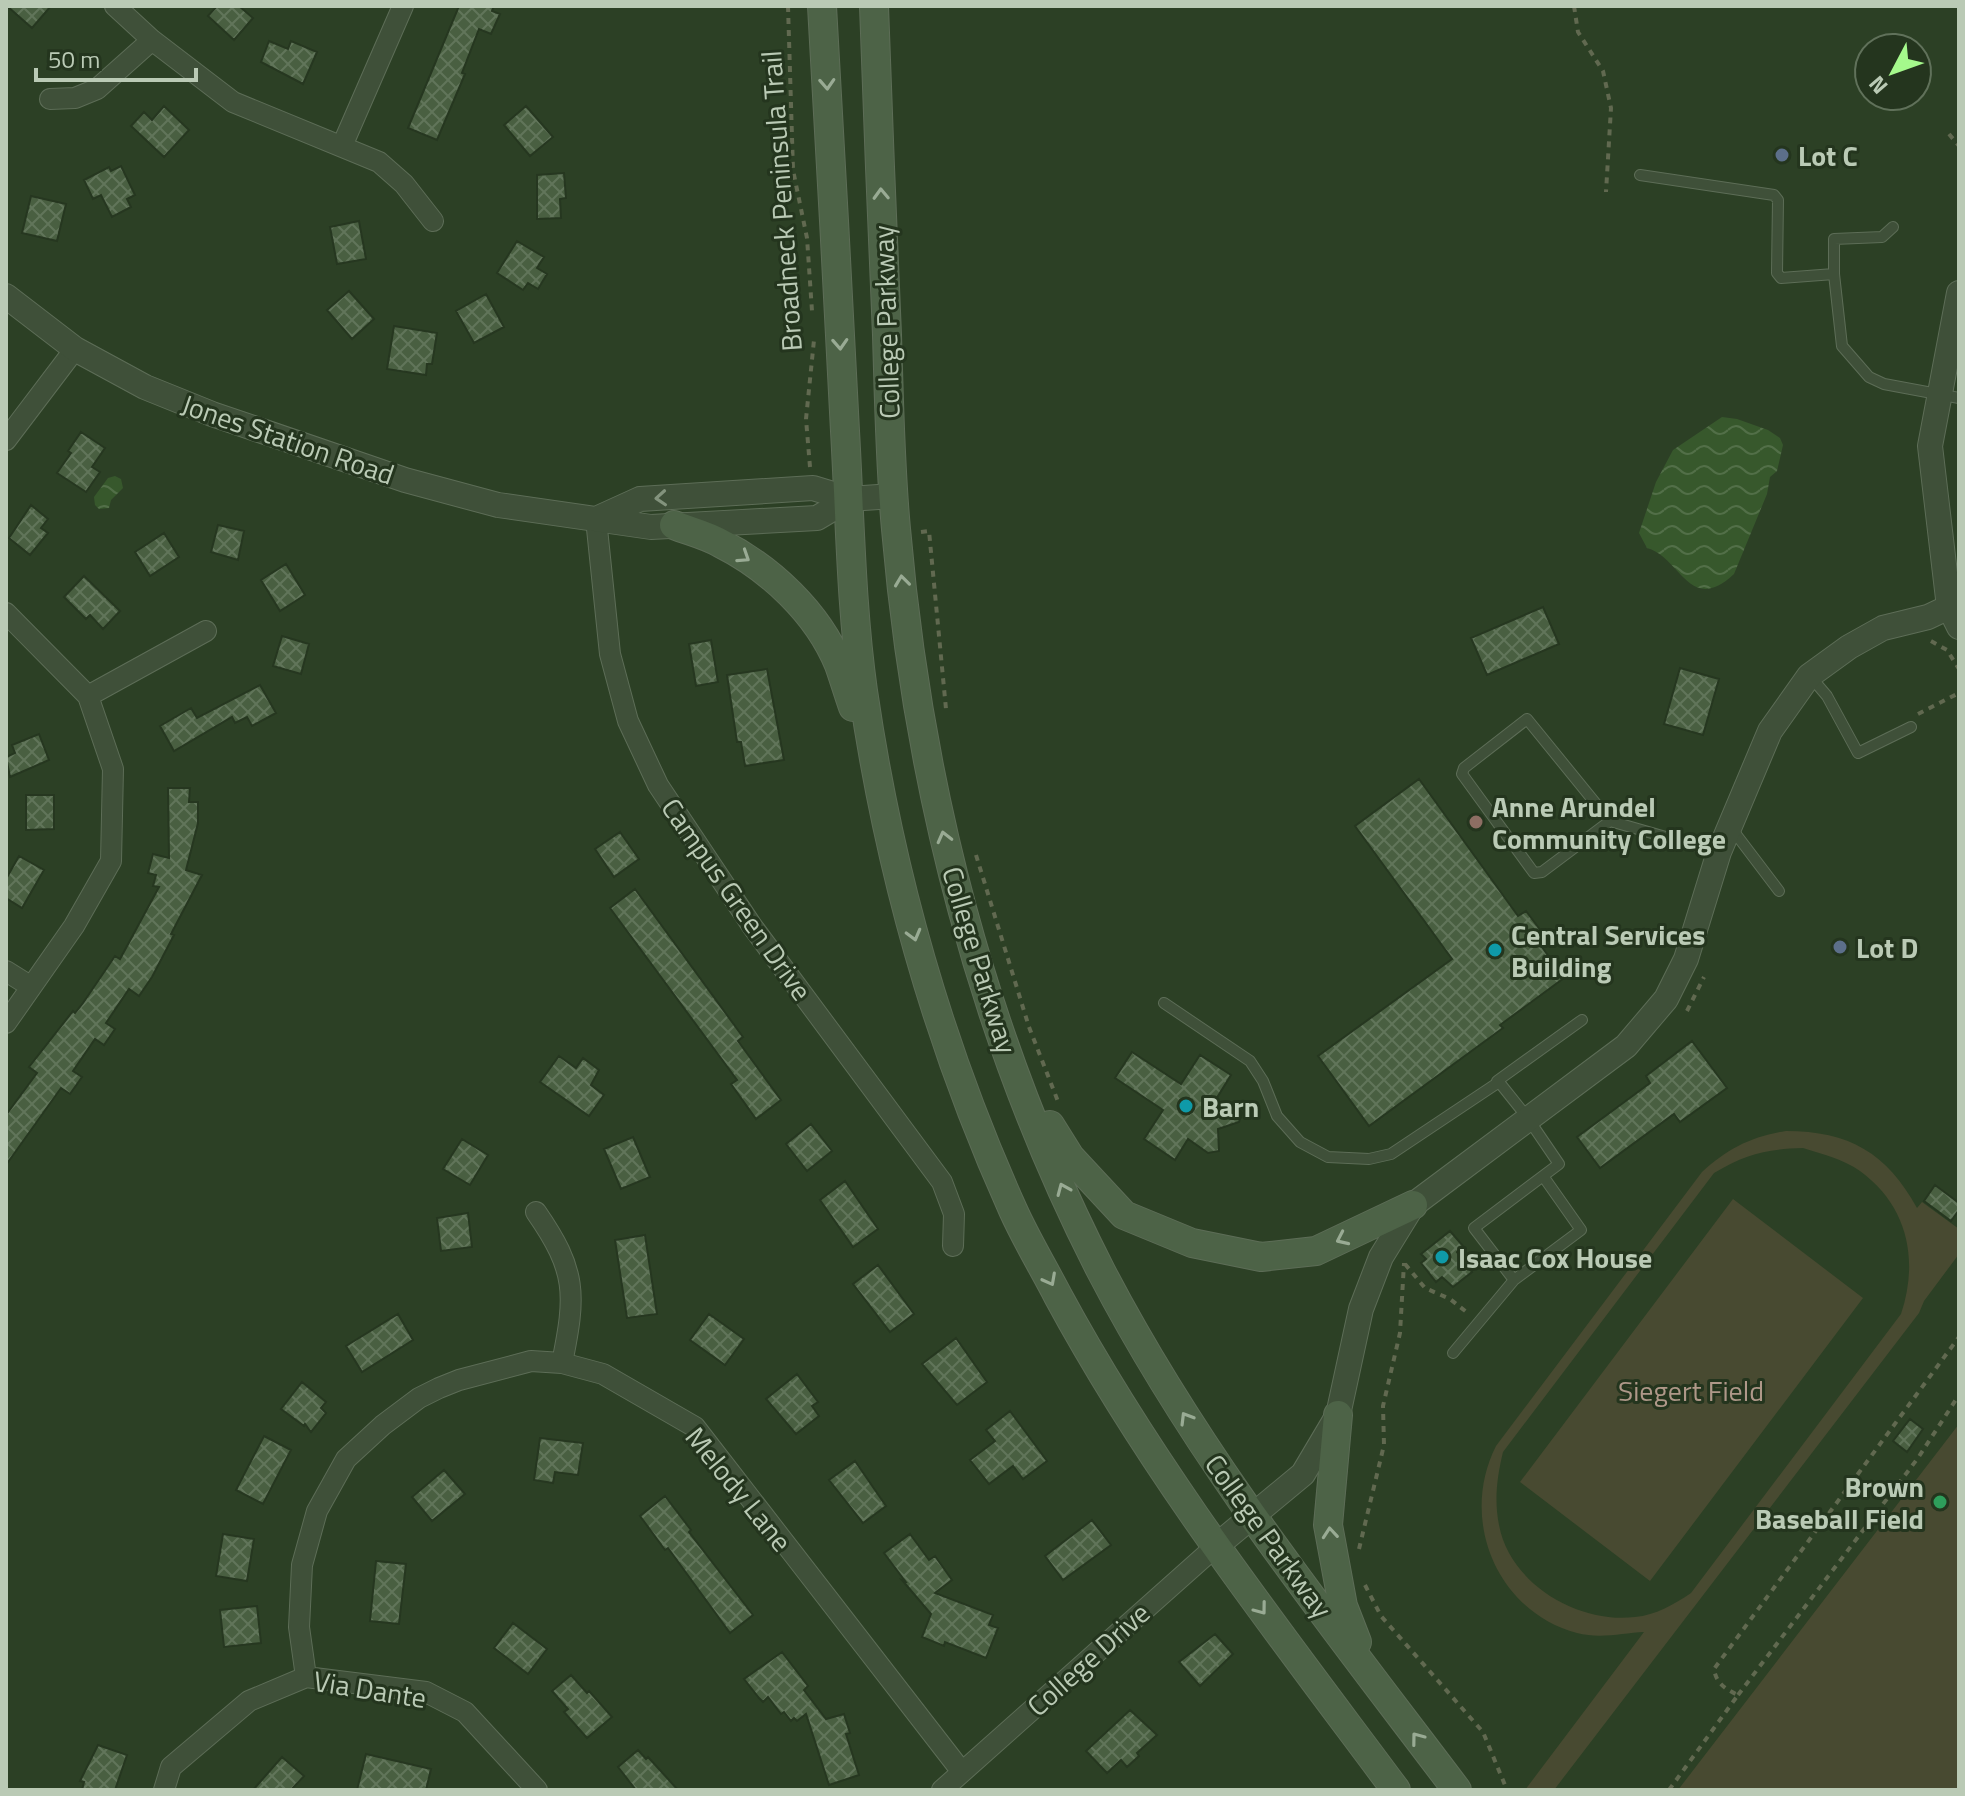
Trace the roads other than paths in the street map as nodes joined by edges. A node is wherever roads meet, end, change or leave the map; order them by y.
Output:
1 (115, 6) edge
2 (403, 6) edge
3 (822, 6) edge
4 (874, 6) edge
5 (152, 40) junction
6 (50, 99) dead end
7 (342, 146) junction
8 (1640, 175) dead end
9 (433, 221) dead end
10 (1893, 227) dead end
11 (1834, 274) junction
12 (1959, 293) edge
13 (6, 296) edge
14 (75, 349) junction
15 (1949, 397) edge
16 (6, 440) edge
17 (893, 496) junction
18 (849, 499) junction
19 (596, 519) junction
20 (674, 525) junction
21 (6, 613) edge
22 (1954, 617) edge
23 (206, 631) dead end
24 (1809, 676) junction
25 (88, 696) junction
26 (1911, 727) dead end
27 (879, 785) junction
28 (1610, 821) junction
29 (1732, 828) junction
30 (1719, 852) junction
31 (1779, 891) dead end
32 (6, 971) edge
33 (30, 986) junction
34 (1164, 1003) dead end
35 (1582, 1020) dead end
36 (6, 1023) edge
37 (1010, 1063) junction
38 (1497, 1081) junction
39 (1527, 1117) junction
40 (1543, 1176) junction
41 (1413, 1205) junction
42 (536, 1212) dead end
43 (953, 1246) dead end
44 (1514, 1280) junction
45 (1453, 1353) dead end
46 (562, 1363) junction
47 (1338, 1415) junction
48 (1252, 1517) junction
49 (1215, 1547) junction
50 (306, 1677) junction
51 (1378, 1686) junction
52 (962, 1772) junction
53 (164, 1790) edge
54 (537, 1790) edge
55 (942, 1790) edge
56 (1396, 1790) edge
57 (1457, 1790) edge

1 - 5 street
2 - 7 street
3 -> 18 main road, College Parkway
17 -> 4 main road, College Parkway
5 - 6 street
5 - 7 street
7 - 9 street
8 - 11 lane
10 - 11 lane
11 - 15 lane
12 - 15 street
13 - 14 street, Jones Station Road
14 - 16 street
14 - 19 street, Jones Station Road
15 - 22 street
17 - 18 street, Jones Station Road
37 -> 17 main road, College Parkway
18 -> 19 street, Jones Station Road
18 - 20 street, Jones Station Road
18 - 27 main road, College Parkway
19 - 20 street, Jones Station Road
19 - 43 street, Campus Green Drive
20 -> 27 main road
21 - 25 street
22 - 24 street
23 - 25 street
24 - 26 lane
24 - 29 street
25 - 33 street
27 -> 49 main road, College Parkway
28 - 28 lane
28 - 30 lane
29 - 30 street
29 - 31 lane
30 - 39 street
32 - 33 street
33 - 36 street
34 - 38 lane
35 - 38 lane
41 -> 37 main road
48 -> 37 main road, College Parkway
38 - 39 lane
39 - 40 lane
39 - 41 street
40 - 44 lane
40 - 44 lane
41 - 47 street
42 - 46 street
44 - 45 lane
46 - 50 street, Melody Lane
46 - 52 street, Melody Lane
47 - 48 street
51 -> 47 main road
48 - 49 street
48 - 51 main road, College Parkway
49 - 52 street, College Drive
49 -> 56 main road, College Parkway
50 - 53 street, Via Dante
50 - 54 street, Via Dante
57 -> 51 main road, College Parkway
52 - 55 street, College Drive

